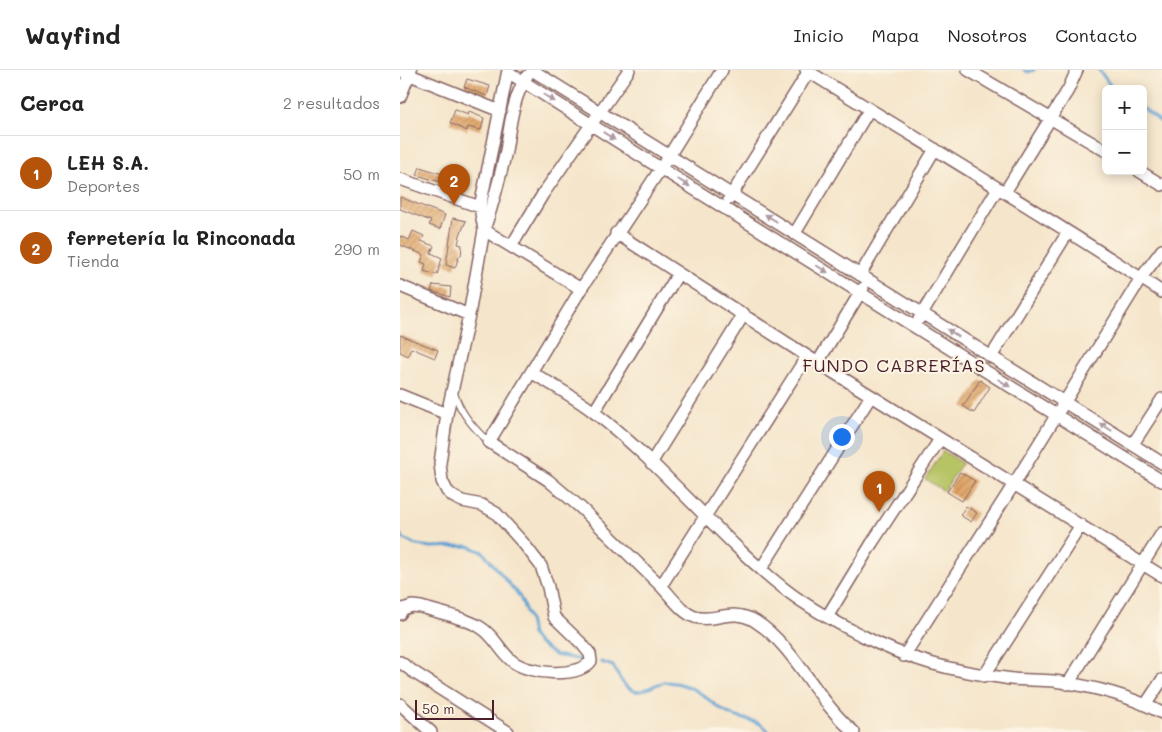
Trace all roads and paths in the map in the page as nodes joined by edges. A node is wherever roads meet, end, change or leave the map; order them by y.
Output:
1 (531, 70) edge
2 (629, 70) edge
3 (722, 70) edge
4 (968, 70) edge
5 (1077, 70) edge
6 (508, 71) edge
7 (808, 71) edge
8 (407, 72) edge
9 (523, 81) junction
10 (400, 97) edge
11 (869, 110) junction
12 (500, 111) junction
13 (600, 113) junction
14 (1051, 118) junction
15 (591, 124) junction
16 (935, 149) junction
17 (1102, 149) edge
18 (669, 156) junction
19 (660, 168) junction
20 (1145, 175) edge
21 (400, 179) edge
22 (1162, 186) edge
23 (1001, 190) junction
24 (732, 194) junction
25 (480, 207) junction
26 (724, 208) junction
27 (484, 230) junction
28 (1068, 232) junction
29 (616, 233) junction
30 (794, 233) junction
31 (512, 246) junction
32 (1162, 250) edge
33 (678, 274) junction
34 (864, 277) junction
35 (1142, 278) junction
36 (400, 286) edge
37 (581, 288) junction
38 (860, 292) junction
39 (1162, 292) edge
40 (922, 313) junction
41 (744, 314) junction
42 (469, 315) junction
43 (914, 326) junction
44 (808, 356) junction
45 (991, 357) junction
46 (818, 362) junction
47 (531, 372) junction
48 (452, 388) junction
49 (400, 395) edge
50 (871, 396) junction
51 (1162, 399) edge
52 (1065, 402) junction
53 (594, 412) junction
54 (447, 414) junction
55 (1057, 416) junction
56 (940, 439) junction
57 (489, 442) junction
58 (1132, 444) junction
59 (651, 463) junction
60 (1162, 463) edge
61 (1162, 481) edge
62 (1014, 484) junction
63 (706, 516) junction
64 (1081, 525) junction
65 (1162, 533) edge
66 (1142, 564) junction
67 (761, 569) junction
68 (1162, 576) edge
69 (661, 586) junction
70 (401, 610) edge
71 (827, 617) junction
72 (904, 656) junction
73 (400, 662) edge
74 (984, 676) junction
75 (1162, 680) edge
76 (1068, 684) junction
77 (400, 704) edge
78 (1146, 704) junction
79 (1162, 713) edge
80 (431, 732) edge
81 (508, 732) edge
82 (854, 732) edge

1 - 9 street
1 - 13 street
2 - 13 street
3 - 18 street
4 - 14 street
5 - 14 street
6 - 9 street
6 - 12 street
7 - 11 street
7 - 24 street
8 - 10 street
8 - 12 street
9 -> 15 street
9 - 27 street
11 - 16 street
11 - 30 street
12 - 25 street
13 - 15 street
13 - 18 street
14 - 17 street
14 - 23 street
15 -> 19 street
15 - 31 street
16 - 23 street
16 - 34 street
18 - 19 street
18 - 24 street
19 -> 26 street
19 - 29 street
20 - 22 street
21 - 25 street
23 - 28 street
23 - 40 street
24 - 26 street
30 -> 24 street
25 - 27 street
26 -> 38 street
27 - 31 street
27 - 42 street
28 - 35 street
28 - 45 street
29 - 33 street
29 - 37 street
30 - 34 street
31 - 37 street
32 - 35 street
33 - 41 street
33 - 53 street
34 - 38 street
34 - 40 street
35 - 39 street
35 - 52 street
36 - 42 street
37 - 47 street
38 - 43 street
38 - 46 street
40 - 43 street
45 -> 40 street
41 - 44 street
41 - 59 street
42 - 48 street
43 -> 55 street
44 - 46 street
44 - 63 street
45 - 52 street
46 - 50 street
47 - 53 street
47 - 57 street
48 - 54 street
48 - 57 lane
49 - 54 street
50 - 56 street
50 - 67 street
51 - 58 street
52 - 55 street
58 -> 52 street
53 - 59 street
54 - 70 street
55 - 61 street
55 - 62 street
56 - 62 street
56 - 71 street
57 - 69 street
58 - 60 street
59 - 63 street
62 - 64 street
62 - 72 street
63 - 67 street
63 - 69 street
64 - 66 street
64 - 74 street
65 - 66 street
66 - 68 street
66 - 76 street
67 - 71 street
69 - 82 street
71 - 72 street
72 - 74 street
73 - 81 street
74 - 76 street
75 - 78 street
76 - 78 street
77 - 80 street
78 - 79 street

